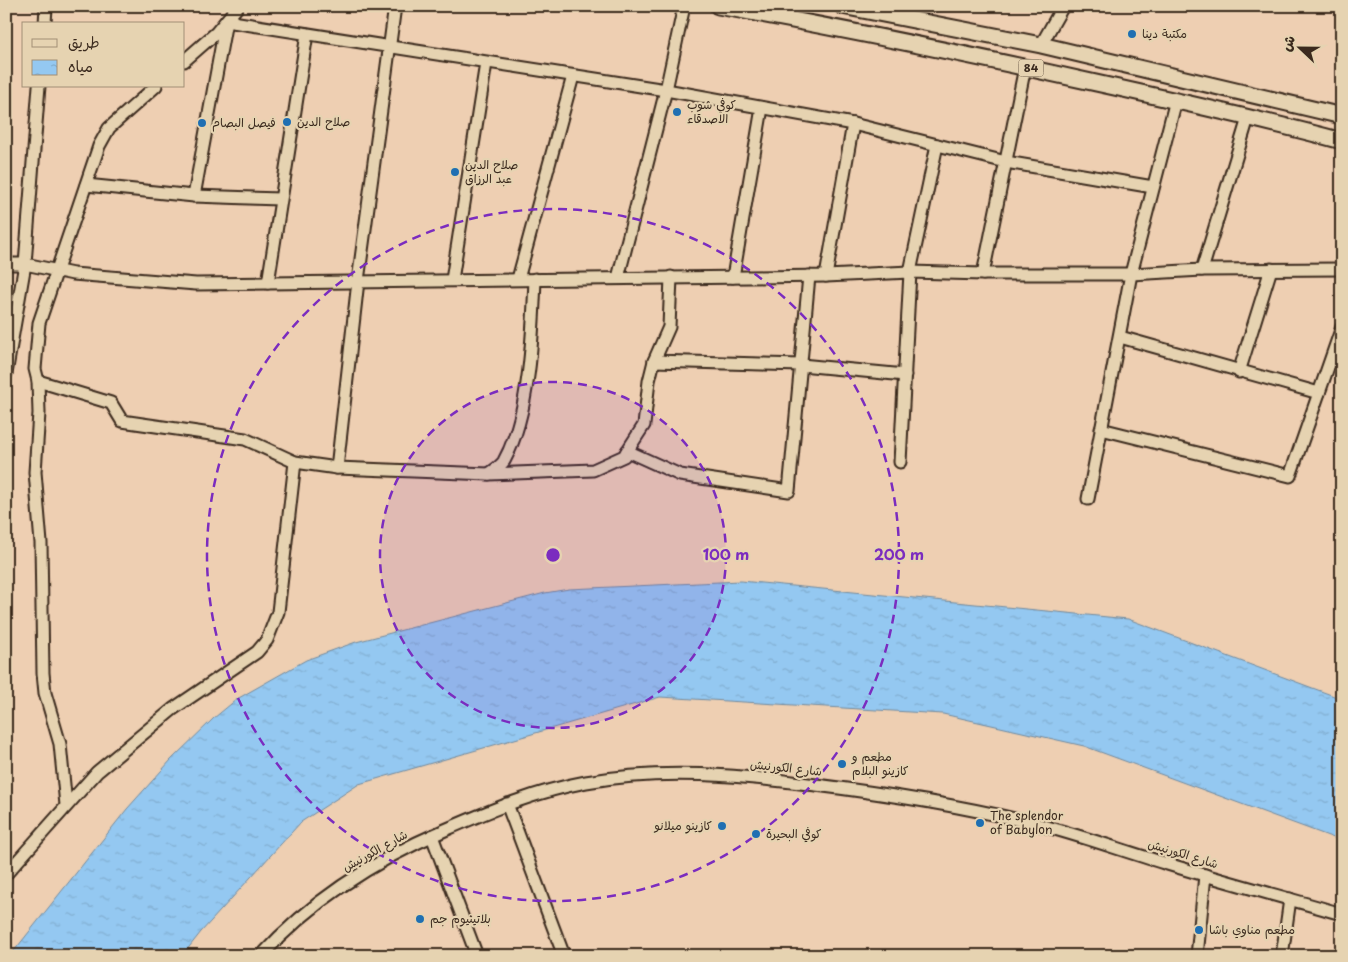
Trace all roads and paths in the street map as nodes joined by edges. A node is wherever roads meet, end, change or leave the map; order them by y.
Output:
1 (46, 6) edge
2 (238, 6) edge
3 (395, 6) edge
4 (684, 6) edge
5 (718, 6) edge
6 (842, 6) edge
7 (1064, 6) edge
8 (226, 21) junction
9 (45, 22) edge
10 (926, 22) junction
11 (944, 25) junction
12 (307, 34) junction
13 (920, 45) junction
14 (1041, 45) junction
15 (390, 48) junction
16 (939, 49) junction
17 (185, 60) edge
18 (486, 62) junction
19 (1025, 67) junction
20 (574, 76) junction
21 (40, 88) edge
22 (154, 88) edge
23 (666, 90) junction
24 (1176, 100) junction
25 (762, 108) junction
26 (1342, 116) edge
27 (1248, 118) junction
28 (853, 124) junction
29 (1342, 141) edge
30 (936, 145) junction
31 (1006, 162) junction
32 (86, 185) junction
33 (1153, 187) junction
34 (194, 196) junction
35 (280, 199) junction
36 (6, 264) edge
37 (25, 264) junction
38 (1271, 269) junction
39 (1342, 269) edge
40 (56, 270) junction
41 (1202, 270) junction
42 (910, 272) junction
43 (983, 274) junction
44 (1131, 274) junction
45 (809, 276) junction
46 (826, 276) junction
47 (671, 277) junction
48 (733, 277) junction
49 (618, 278) junction
50 (518, 279) junction
51 (535, 279) junction
52 (452, 280) junction
53 (358, 281) junction
54 (268, 283) junction
55 (1342, 327) edge
56 (1120, 337) junction
57 (654, 361) junction
58 (801, 365) junction
59 (1239, 372) junction
60 (6, 374) edge
61 (905, 375) junction
62 (38, 381) junction
63 (1319, 393) junction
64 (1101, 429) junction
65 (627, 452) junction
66 (295, 462) junction
67 (900, 462) dead end
68 (337, 468) junction
69 (490, 474) junction
70 (1088, 499) dead end
71 (507, 804) junction
72 (66, 805) junction
73 (432, 836) junction
74 (6, 874) edge
75 (1205, 876) junction
76 (1290, 899) junction
77 (1342, 914) edge
78 (261, 956) edge
79 (477, 956) edge
80 (564, 956) edge
81 (1197, 956) edge
82 (1282, 956) edge

1 - 9 street
2 - 8 street
3 - 15 street
4 - 23 street
5 - 13 main road, 84
6 - 10 main road, 84
7 - 14 street
8 - 12 street
8 - 17 street
8 - 34 street
10 - 11 main road, 84
10 - 13 main road
11 - 14 main road, 84
11 - 16 main road
12 - 15 street
12 - 35 street
13 - 16 main road, 84
14 - 26 main road, 84
15 - 18 street
15 - 53 street
16 - 19 main road, 84
18 - 20 street
18 - 52 street
19 - 24 main road, 84
19 - 31 street
20 - 23 street
20 - 50 street
21 - 37 street
22 - 32 street
23 - 25 street
23 - 49 street
24 - 27 main road, 84
24 - 33 street
25 - 28 street
25 - 48 street
27 - 29 main road, 84
27 - 41 street
28 - 30 street
28 - 46 street
30 - 31 street
30 - 42 street
31 - 33 street
31 - 43 street
32 - 34 street
32 - 40 street
33 - 44 street
34 - 35 street
35 - 54 street
36 - 37 street
37 - 40 street
37 - 60 street
38 - 39 street
38 - 41 street
38 - 59 street
40 - 54 street
40 - 62 street
41 - 44 street
42 - 43 street
42 - 46 street
42 - 61 street
43 - 44 street
44 - 56 street
45 - 46 street
45 - 48 street
45 - 58 street
47 - 48 street
47 - 49 street
47 - 57 street
49 - 51 street
50 - 51 street
50 - 52 street
51 - 69 street
52 - 53 street
53 - 54 street
53 - 68 street
55 - 63 street
56 - 59 street
56 - 64 street
57 - 58 street
57 - 65 street
58 - 61 street
58 - 65 street
59 - 63 street
61 - 67 street
62 - 66 street
62 - 72 street
63 - 64 street
64 - 70 street
65 - 69 street
66 - 68 street
66 - 72 street
68 - 69 street
71 - 73 street, شارع الكورنيش
71 - 75 street, شارع الكورنيش
71 - 80 street
72 - 74 street
73 - 78 street, شارع الكورنيش
73 - 79 street
75 - 76 street, شارع الكورنيش
75 - 81 street
76 - 77 street, شارع الكورنيش
76 - 82 street

